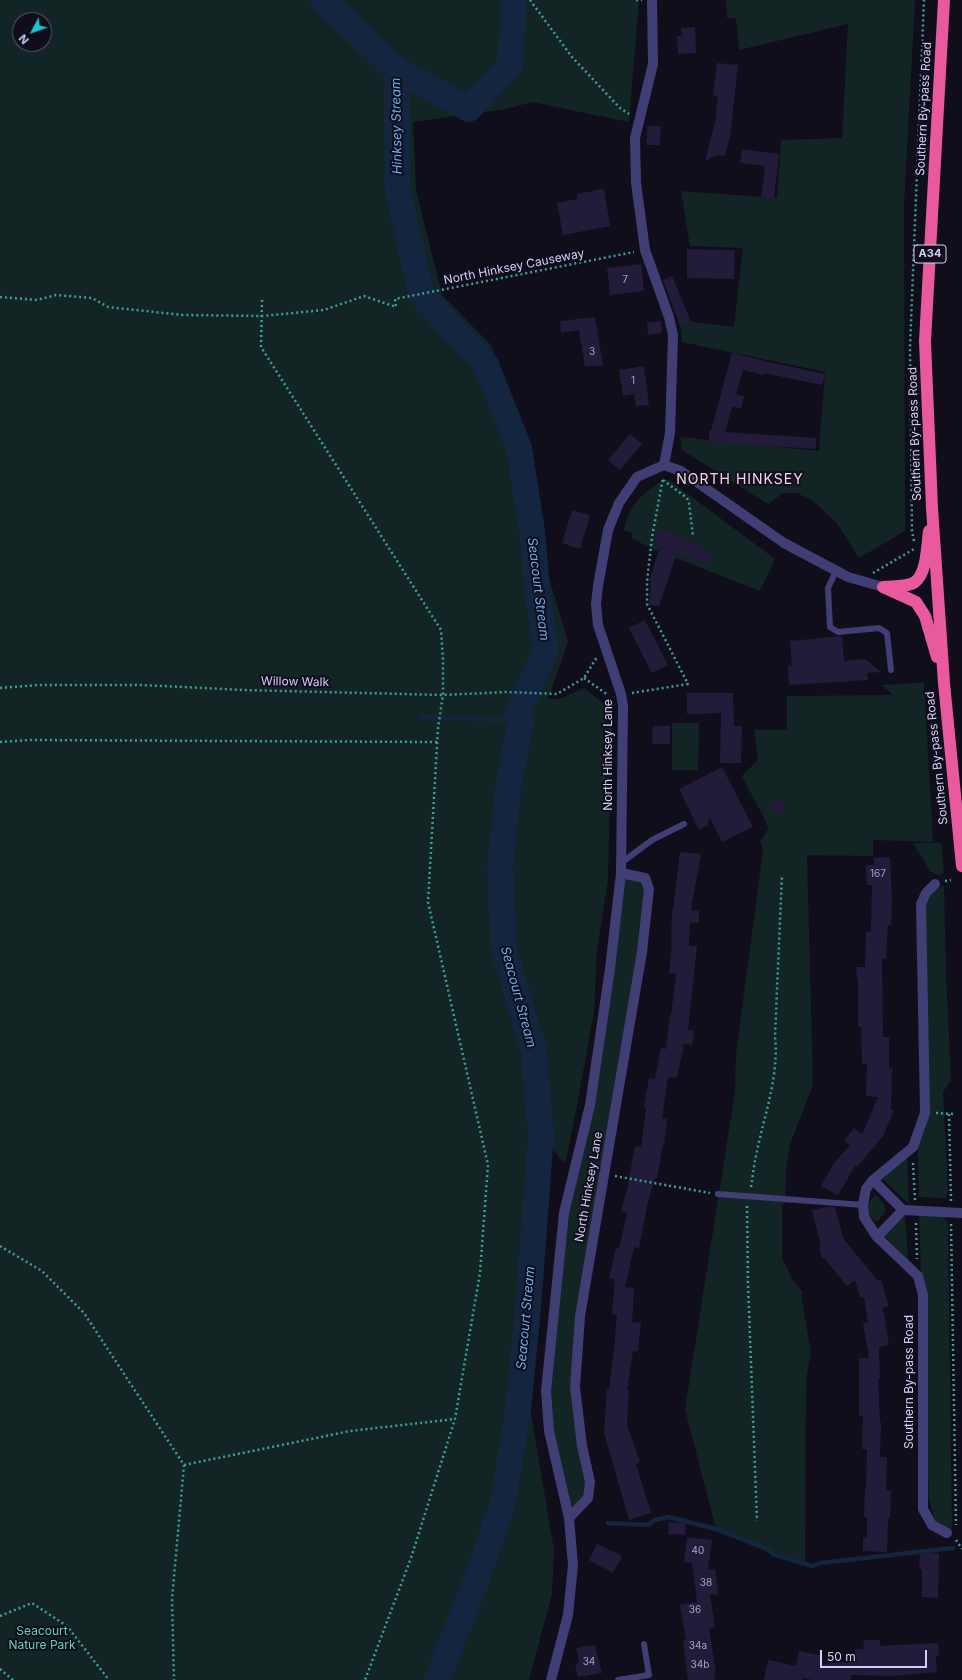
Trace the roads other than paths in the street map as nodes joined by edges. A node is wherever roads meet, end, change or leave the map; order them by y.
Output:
1 (652, 0) edge
2 (944, 0) edge
3 (664, 465) junction
4 (932, 508) junction
5 (836, 571) junction
6 (883, 587) junction
7 (891, 670) dead end
8 (944, 683) junction
9 (684, 824) dead end
10 (962, 866) edge
11 (621, 868) junction
12 (935, 884) dead end
13 (873, 1180) junction
14 (718, 1194) road end
15 (863, 1205) junction
16 (903, 1210) junction
17 (962, 1213) edge
18 (877, 1237) junction
19 (569, 1518) junction
20 (952, 1532) road end
21 (644, 1644) dead end
22 (551, 1680) edge
23 (618, 1680) edge

1 - 3 street
2 - 4 highway, Southern By-pass Road / A34
3 - 5 street
3 - 11 street, North Hinksey Lane
4 - 6 highway
4 - 8 highway, Southern By-pass Road / A34
5 - 6 street
5 - 7 lane
6 - 8 highway
8 - 10 highway, Southern By-pass Road / A34
9 - 11 lane
11 - 19 street, North Hinksey Lane
11 - 19 street, North Hinksey Lane
12 - 13 street
13 - 15 street
13 - 16 street
14 - 15 lane
15 - 18 street, Southern By-pass Road
16 - 17 street
16 - 18 street
18 - 20 street, Southern By-pass Road
19 - 22 street, North Hinksey Lane
21 - 23 lane

